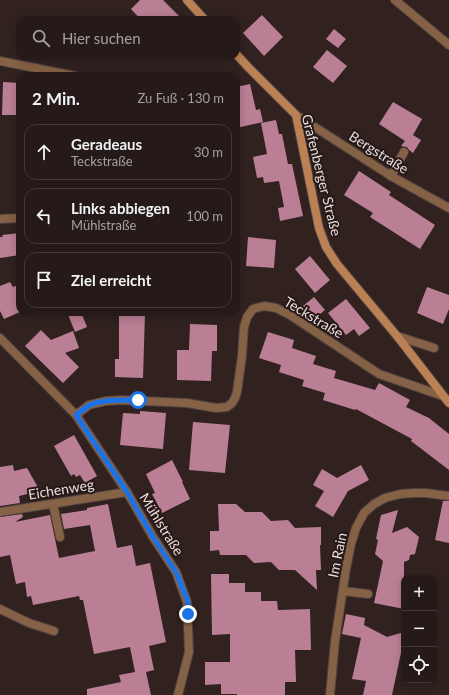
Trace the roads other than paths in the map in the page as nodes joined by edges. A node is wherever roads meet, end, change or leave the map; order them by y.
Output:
1 (187, 0) edge
2 (395, 0) edge
3 (201, 16) edge
4 (449, 45) edge
5 (240, 58) edge
6 (0, 61) edge
7 (55, 72) edge
8 (296, 115) junction
9 (404, 152) dead end
10 (391, 176) junction
11 (449, 208) edge
12 (16, 218) edge
13 (0, 220) edge
14 (397, 336) junction
15 (0, 338) edge
16 (434, 348) dead end
17 (443, 396) junction
18 (449, 403) edge
19 (76, 415) junction
20 (127, 492) junction
21 (449, 496) edge
22 (54, 504) junction
23 (0, 512) edge
24 (60, 537) dead end
25 (343, 591) junction
26 (368, 594) dead end
27 (0, 609) edge
28 (54, 631) dead end
29 (178, 695) edge
30 (330, 695) edge

1 - 3 street
2 - 4 street
5 - 8 street, Grafenberger Straße
6 - 7 street
8 - 10 street, Bergstraße
8 - 14 street, Grafenberger Straße
9 - 10 street
10 - 11 street, Bergstraße
12 - 13 street
14 - 16 street
14 - 17 street, Grafenberger Straße
15 - 19 street, Mühlstraße
17 - 18 street, Grafenberger Straße
17 - 19 street, Teckstraße
19 - 20 street, Mühlstraße
20 - 22 street, Eichenweg
20 - 29 street, Mühlstraße
21 - 25 street, Im Rain
22 - 23 street, Eichenweg
22 - 24 street
25 - 26 street
25 - 30 street, Im Rain
27 - 28 street

